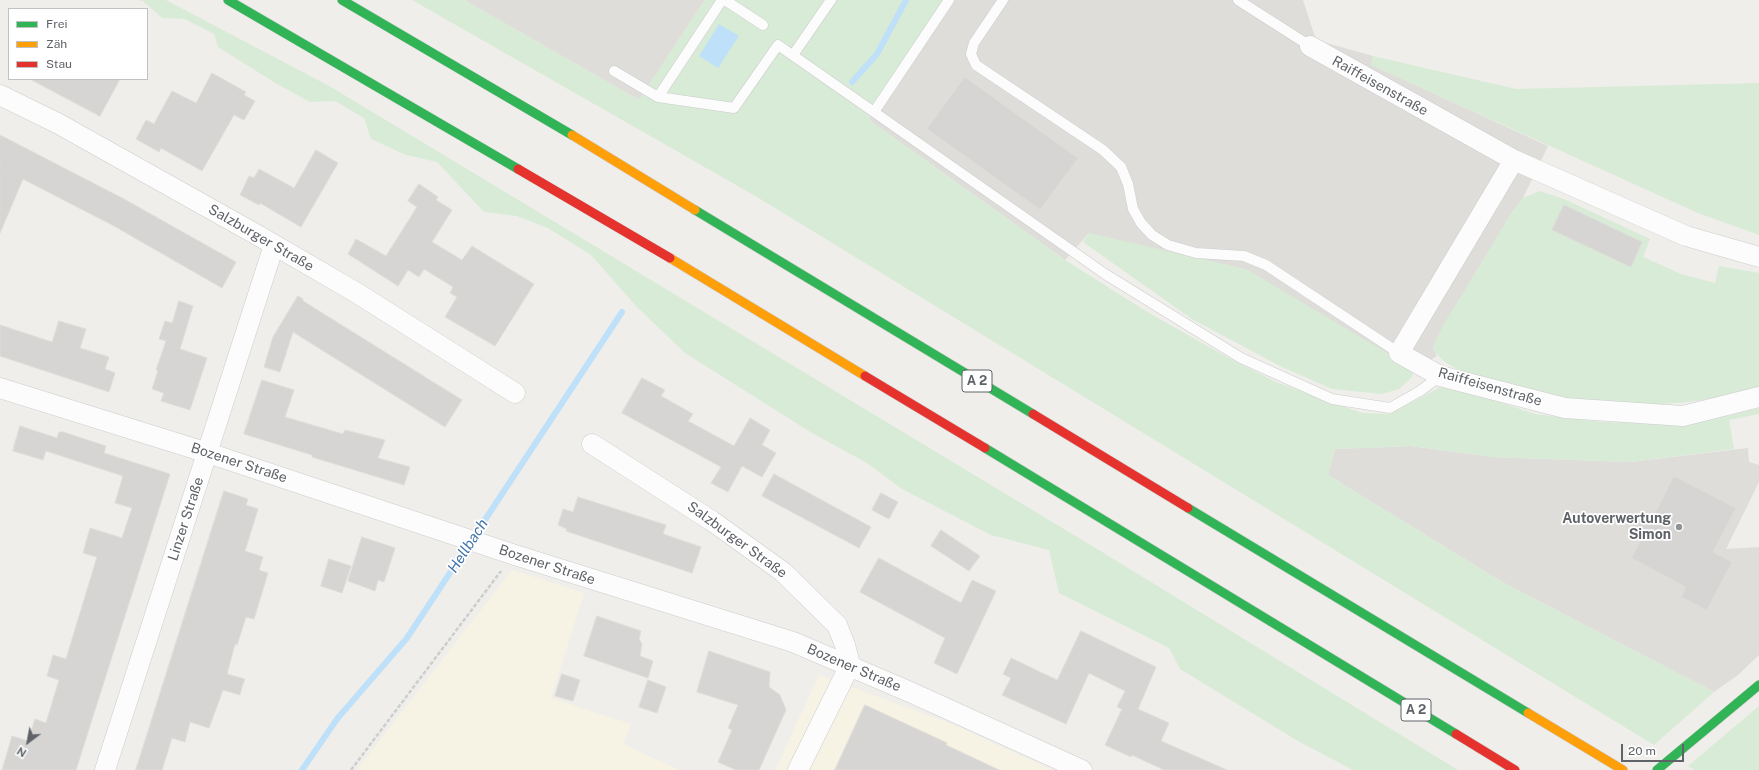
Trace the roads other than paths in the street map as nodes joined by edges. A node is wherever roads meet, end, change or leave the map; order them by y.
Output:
1 (228, 0) edge
2 (342, 0) edge
3 (722, 0) edge
4 (725, 0) edge
5 (831, 0) edge
6 (949, 0) edge
7 (1003, 0) edge
8 (1238, 0) edge
9 (763, 25) dead end
10 (1310, 46) joint
11 (792, 55) junction
12 (614, 71) dead end
13 (0, 95) edge
14 (658, 97) junction
15 (874, 112) junction
16 (1514, 160) junction
17 (274, 245) junction
18 (1759, 257) edge
19 (1399, 353) junction
20 (1440, 376) junction
21 (0, 388) edge
22 (515, 393) dead end
23 (1759, 397) edge
24 (592, 444) dead end
25 (208, 453) junction
26 (850, 665) junction
27 (1759, 685) edge
28 (105, 770) edge
29 (798, 770) edge
30 (1082, 770) edge
31 (1515, 770) edge
32 (1623, 770) edge
33 (1657, 770) edge

1 - 31 main road, A 2
2 - 32 main road, A 2
3 - 14 lane
4 - 9 lane
5 - 11 lane
6 - 15 lane
7 - 19 lane
8 - 10 lane
10 - 16 street, Raiffeisenstraße
11 - 14 lane
11 - 15 lane
12 - 14 lane
13 - 17 street, Salzburger Straße
15 - 20 lane
16 - 18 street, Raiffeisenstraße
16 - 19 street
17 - 22 street, Salzburger Straße
17 - 25 street, Linzer Straße
19 - 20 street, Raiffeisenstraße
20 - 23 street, Raiffeisenstraße
21 - 25 street, Bozener Straße
24 - 26 street, Salzburger Straße
25 - 26 street, Bozener Straße
25 - 28 street, Linzer Straße
26 - 29 street
26 - 30 street, Bozener Straße
27 - 33 main road

